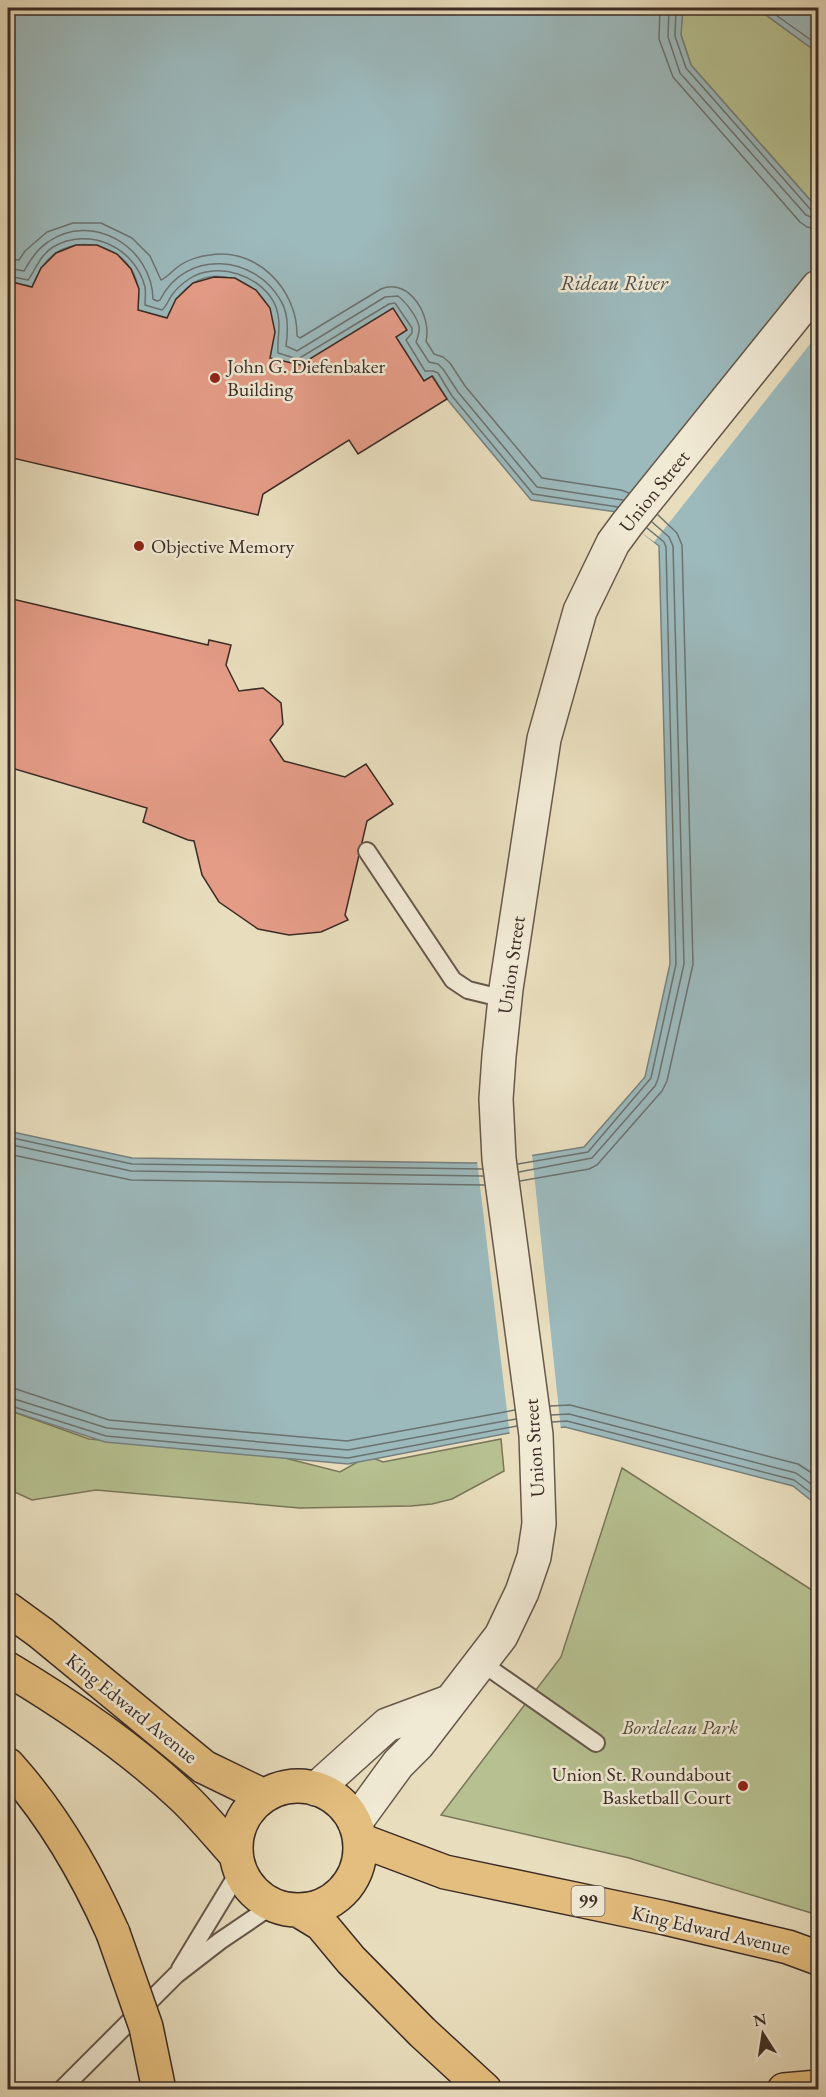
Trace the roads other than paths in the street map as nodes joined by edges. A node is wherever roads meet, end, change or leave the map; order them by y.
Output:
1 (819, 287) edge
2 (367, 851) dead end
3 (505, 999) junction
4 (8, 1609) edge
5 (482, 1663) junction
6 (8, 1669) edge
7 (449, 1702) junction
8 (596, 1743) dead end
9 (8, 1765) edge
10 (316, 1789) junction
11 (264, 1796) junction
12 (357, 1832) junction
13 (238, 1862) junction
14 (285, 1908) junction
15 (819, 1958) edge
16 (176, 1975) junction
17 (819, 2087) edge
18 (61, 2090) edge
19 (159, 2090) edge
20 (485, 2090) edge
21 (784, 2090) edge

1 - 3 street, Union Street
2 - 3 lane
3 - 5 street, Union Street
4 - 11 main road, King Edward Avenue
5 - 7 street, Union Street
5 - 8 lane
6 - 13 main road, King Edward Avenue
7 - 10 street, Union Street
7 - 12 street, Union Street
9 - 19 main road, bridge
10 - 11 main road
10 - 12 main road
11 - 13 main road
12 - 14 main road
12 - 15 main road, King Edward Avenue / 99
13 - 14 main road
13 - 16 lane
14 - 16 lane
14 - 20 main road
16 - 18 lane
17 - 21 main road

